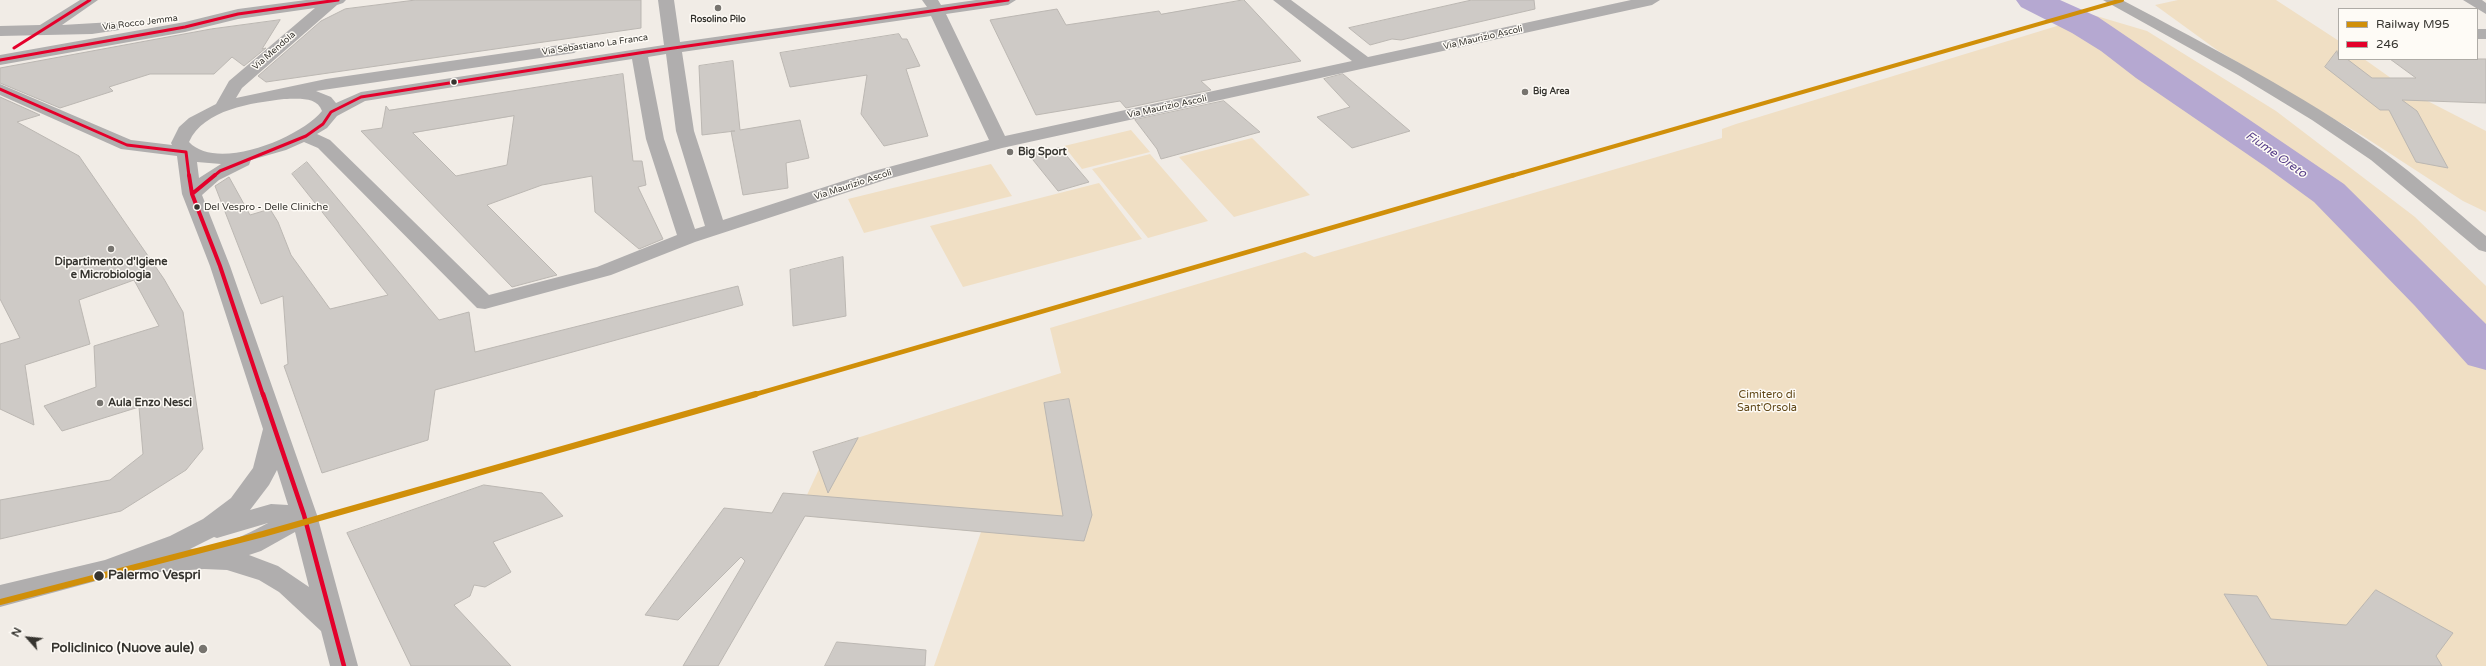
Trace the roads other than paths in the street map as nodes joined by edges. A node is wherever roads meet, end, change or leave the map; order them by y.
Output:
1 (90, 0) edge
2 (334, 0) edge
3 (666, 0) edge
4 (908, 0) edge
5 (1008, 0) edge
6 (1281, 0) edge
7 (1652, 0) edge
8 (2111, 0) edge
9 (2471, 0) edge
10 (933, 5) edge
11 (2486, 9) edge
12 (238, 14) junction
13 (0, 31) edge
14 (36, 35) junction
15 (671, 42) junction
16 (0, 50) edge
17 (639, 53) junction
18 (0, 56) edge
19 (0, 60) edge
20 (1366, 64) junction
21 (0, 89) edge
22 (284, 94) junction
23 (222, 108) junction
24 (331, 112) junction
25 (306, 136) junction
26 (999, 144) junction
27 (271, 150) junction
28 (186, 152) junction
29 (192, 194) junction
30 (716, 229) junction
31 (688, 238) junction
32 (2486, 246) edge
33 (274, 430) junction
34 (304, 515) junction
35 (204, 545) junction
36 (0, 596) edge
37 (333, 626) junction
38 (344, 666) edge

1 - 14 street
2 - 12 street, Via Rocco Jemma
2 - 23 street, Via Mendola
3 - 15 street
4 - 15 street, Via Sebastiano La Franca
5 - 10 street, Via Sebastiano La Franca
6 - 20 street
7 - 20 street, Via Maurizio Ascoli
8 - 32 street
9 - 11 street
10 - 15 street, Via Sebastiano La Franca
10 - 26 street
12 - 14 street, Via Rocco Jemma
12 - 19 street, Via Rocco Jemma
13 - 14 street, Via Rocco Jemma
14 - 16 street
14 - 18 street
15 - 17 street, Via Sebastiano La Franca
15 - 22 street, Via Sebastiano La Franca
15 - 30 street
17 - 24 street, Via Sebastiano La Franca
17 - 31 street
20 - 26 street, Via Maurizio Ascoli
21 - 28 street
22 - 23 street
22 - 24 street
23 - 28 street
24 - 25 street
25 - 27 street
25 - 31 street, Via Maurizio Ascoli
26 - 30 street, Via Maurizio Ascoli
27 - 28 street
27 - 29 street
28 - 29 street
29 - 33 street
30 - 31 street, Via Maurizio Ascoli
33 - 34 street
33 - 35 street
34 - 35 street
34 - 37 street
35 - 36 street
35 - 37 street
37 - 38 street

